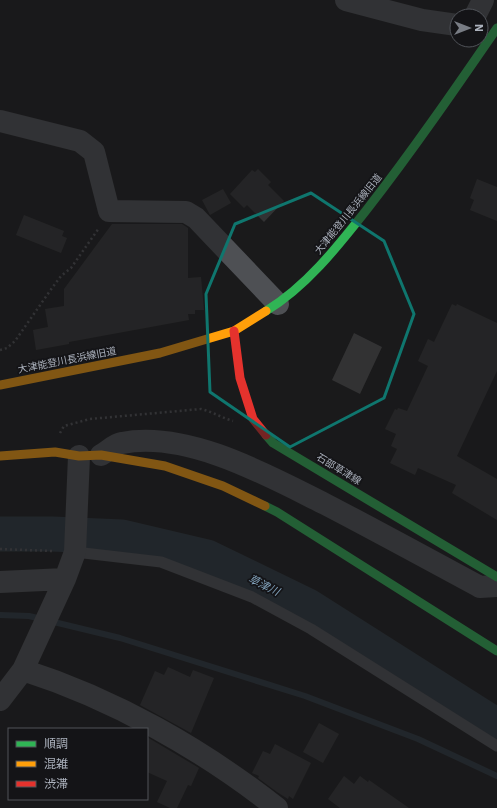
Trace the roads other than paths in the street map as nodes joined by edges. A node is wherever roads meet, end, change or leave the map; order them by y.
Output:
1 (346, 0) edge
2 (449, 25) edge
3 (492, 33) edge
4 (0, 121) edge
5 (278, 304) junction
6 (234, 331) junction
7 (0, 385) edge
8 (101, 455) junction
9 (0, 456) edge
10 (79, 456) junction
11 (76, 546) junction
12 (497, 577) edge
13 (65, 580) junction
14 (0, 582) edge
15 (497, 586) edge
16 (497, 651) edge
17 (22, 670) junction
18 (0, 700) edge
19 (497, 746) edge
20 (278, 808) edge

1 - 2 street
3 - 5 street, 大津能登川長浜線旧道
4 - 5 street
5 - 6 street, 大津能登川長浜線旧道
6 - 7 street, 大津能登川長浜線旧道
6 - 12 street, 石部草津線
8 - 10 street
8 - 15 street
8 - 16 street
9 - 10 street
10 - 11 street
11 - 13 street
11 - 19 lane
13 - 14 street
13 - 17 street
17 - 18 street
17 - 20 street

